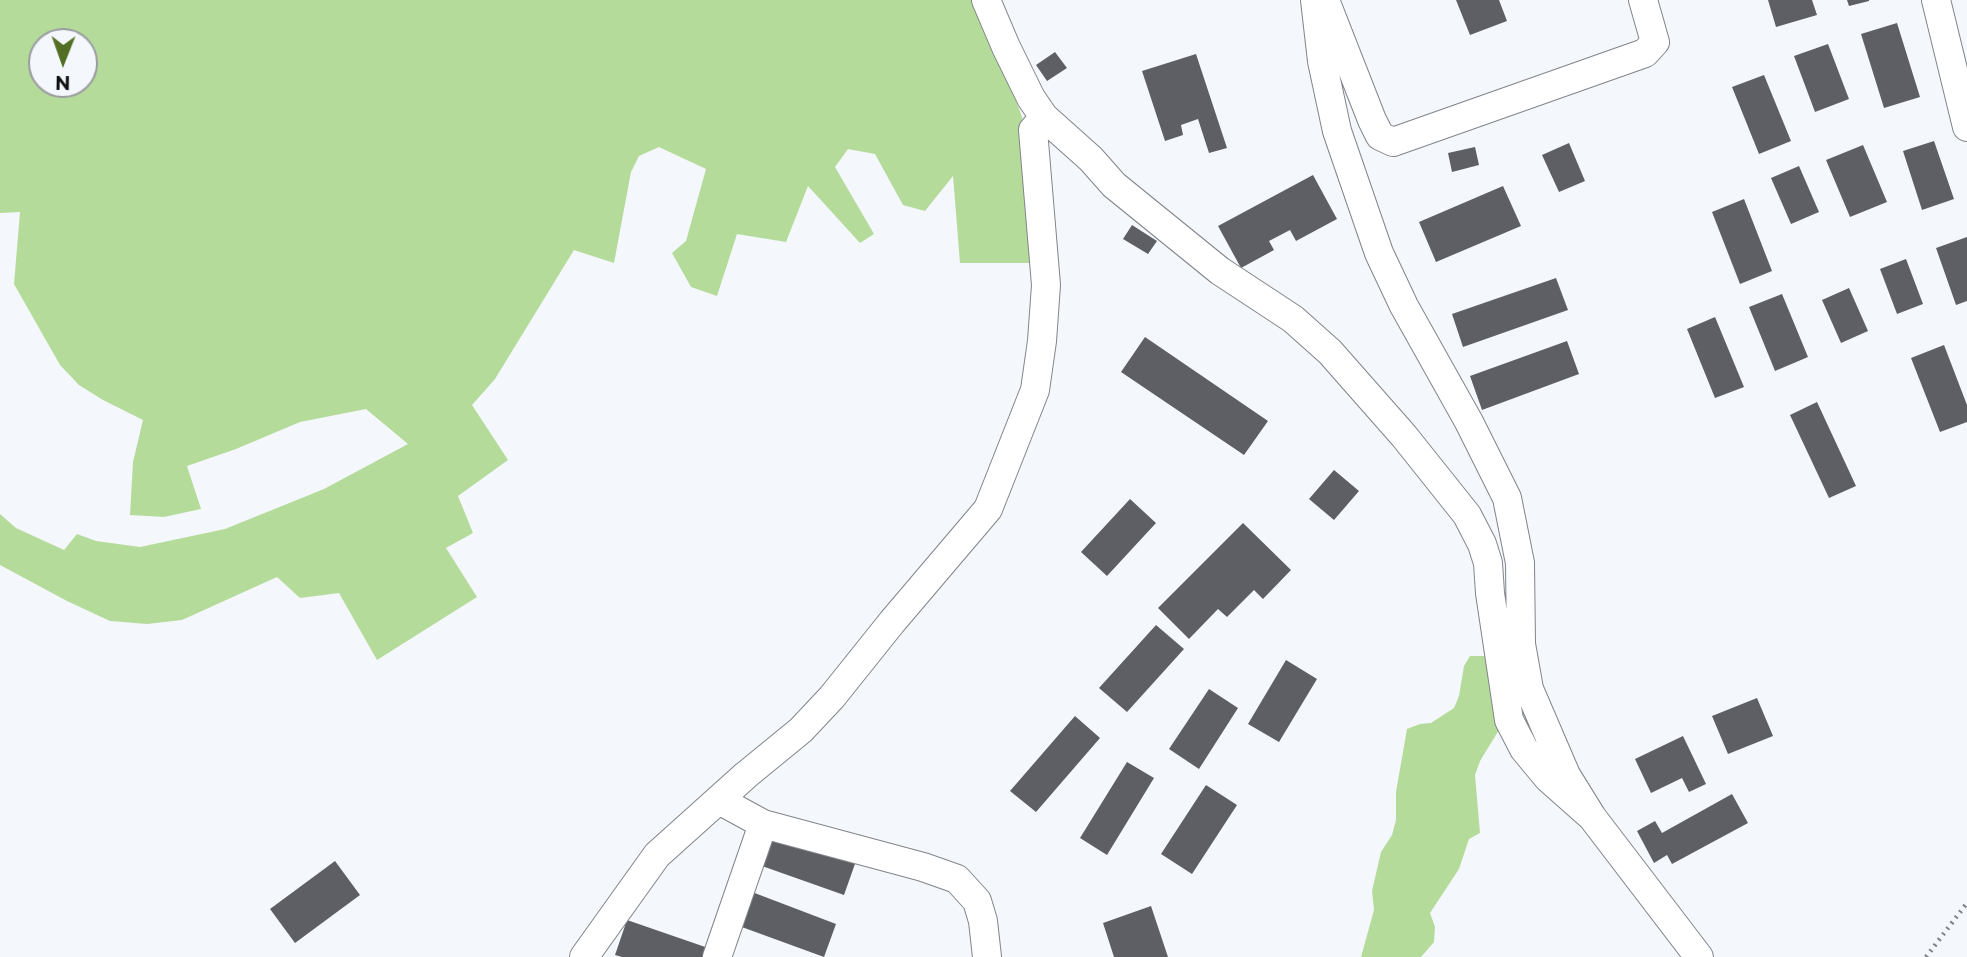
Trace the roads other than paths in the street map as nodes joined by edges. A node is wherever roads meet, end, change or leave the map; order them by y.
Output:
1 (986, 0) edge
2 (1315, 0) edge
3 (1325, 0) edge
4 (1643, 0) edge
5 (1936, 0) edge
6 (1044, 117) junction
7 (1967, 127) edge
8 (719, 800) junction
9 (1592, 817) junction
10 (763, 824) junction
11 (584, 957) edge
12 (717, 957) edge
13 (987, 957) edge
14 (1699, 957) edge

1 - 6 street
2 - 9 street
3 - 4 street
5 - 7 street
6 - 8 street
6 - 9 street
8 - 10 street
8 - 11 street
9 - 14 street
10 - 12 street
10 - 13 street

